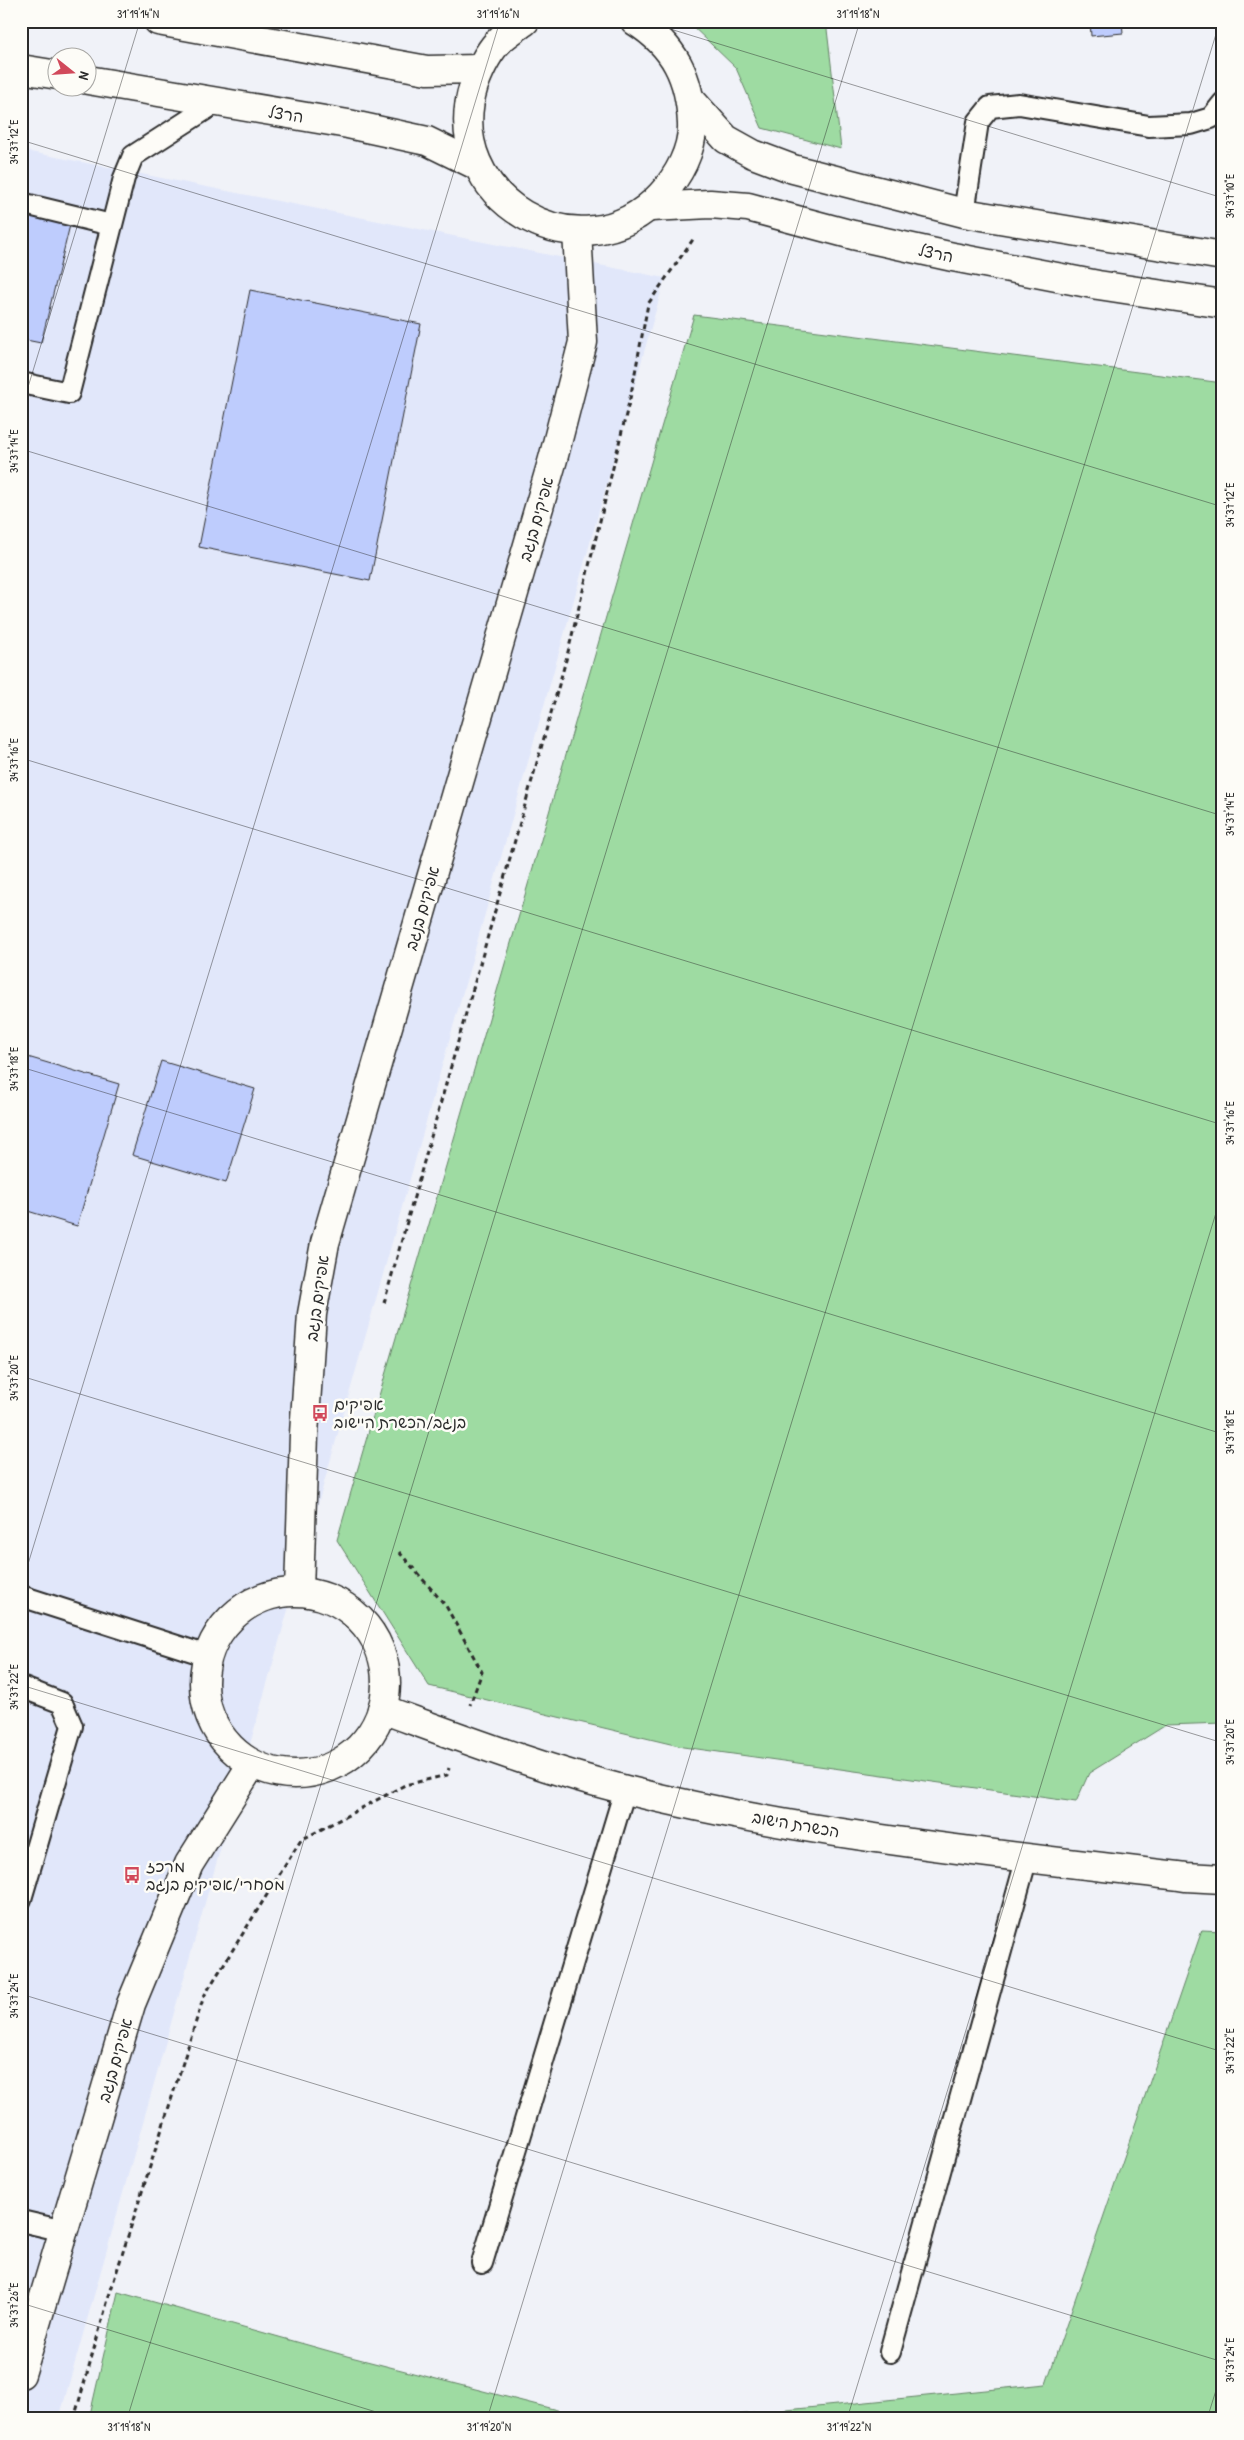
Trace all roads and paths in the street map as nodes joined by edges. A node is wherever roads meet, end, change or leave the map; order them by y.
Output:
1 (158, 21) edge
2 (525, 21) edge
3 (635, 21) edge
4 (21, 68) edge
5 (480, 69) junction
6 (48, 73) edge
7 (98, 82) edge
8 (691, 100) junction
9 (217, 102) junction
10 (1223, 104) edge
11 (478, 166) junction
12 (21, 203) edge
13 (651, 206) junction
14 (964, 213) junction
15 (111, 225) junction
16 (577, 231) junction
17 (698, 234) dead end
18 (1223, 256) edge
19 (1223, 304) edge
20 (21, 383) edge
21 (384, 1303) dead end
22 (400, 1552) dead end
23 (298, 1592) junction
24 (21, 1596) edge
25 (208, 1656) junction
26 (21, 1686) edge
27 (382, 1709) junction
28 (459, 1737) junction
29 (252, 1764) junction
30 (625, 1790) junction
31 (1027, 1858) junction
32 (1223, 1878) edge
33 (21, 1899) edge
34 (21, 2221) edge
35 (64, 2231) junction
36 (482, 2263) dead end
37 (890, 2352) dead end
38 (21, 2374) edge
39 (74, 2419) edge

1 - 5 street
2 - 5 street
3 - 8 street
4 - 6 street
5 - 11 street
7 - 9 street, הרצל
8 - 13 street
8 - 14 street
9 - 11 street, הרצל
9 - 15 lane
10 - 14 lane
11 - 16 street
12 - 15 lane
13 - 16 street
13 - 19 street, הרצל
14 - 18 street
15 - 20 lane
16 - 23 street, אפיקים בנגב
17 - 21 path
22 - 28 path
23 - 25 street
23 - 27 street
24 - 25 lane
25 - 29 street
26 - 33 lane
27 - 28 street, הכשרת הישוב
27 - 29 street
28 - 30 street, הכשרת הישוב
28 - 39 path
29 - 35 street, אפיקים בנגב
30 - 31 street, הכשרת הישוב
30 - 36 lane
31 - 32 street, הכשרת הישוב
31 - 37 lane
34 - 35 lane
35 - 38 street, אפיקים בנגב

